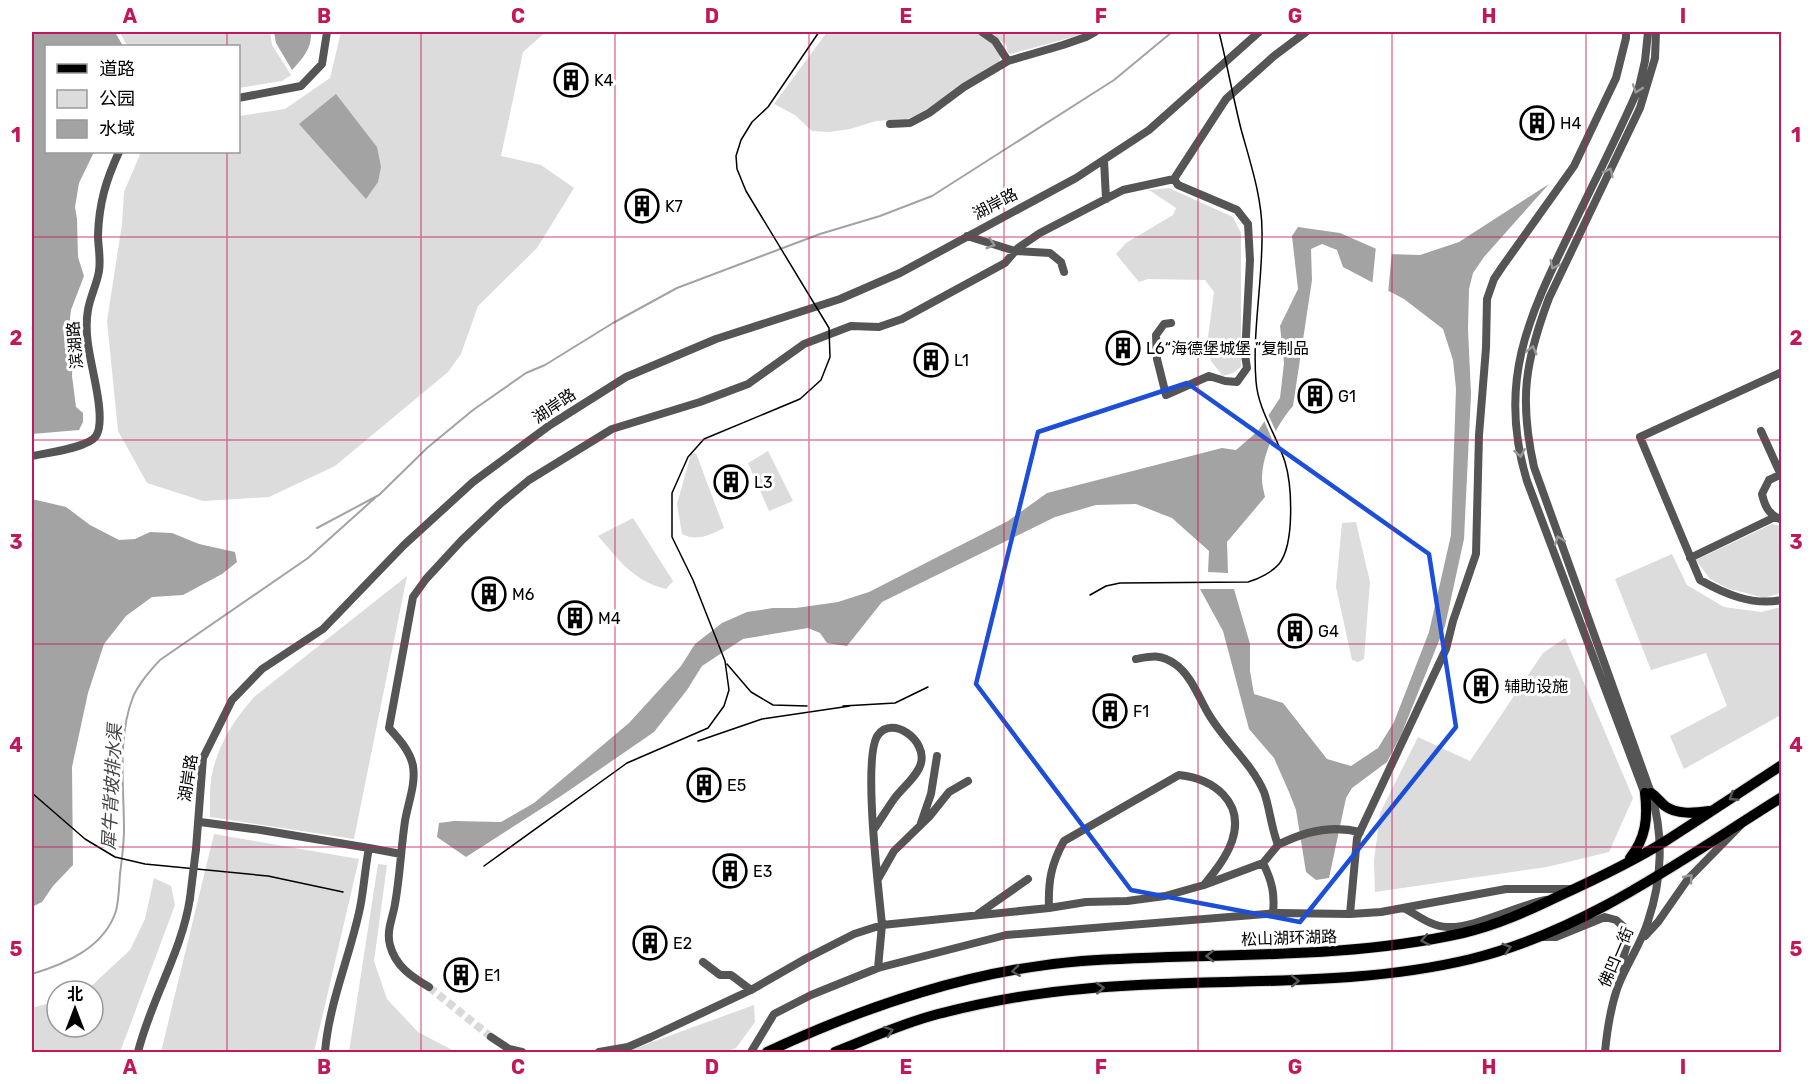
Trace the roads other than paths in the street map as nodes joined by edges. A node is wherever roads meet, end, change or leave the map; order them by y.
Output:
1 (327, 32) edge
2 (982, 32) edge
3 (1095, 32) edge
4 (1259, 32) edge
5 (1306, 32) edge
6 (1626, 32) edge
7 (1648, 32) edge
8 (1656, 32) edge
9 (1008, 61) junction
10 (240, 98) edge
11 (890, 124) dead end
12 (119, 153) edge
13 (1104, 160) junction
14 (1174, 179) junction
15 (1106, 199) junction
16 (967, 236) junction
17 (1016, 251) junction
18 (1064, 272) dead end
19 (1171, 323) dead end
20 (1782, 372) edge
21 (1761, 431) dead end
22 (32, 456) edge
23 (1781, 475) edge
24 (1778, 519) edge
25 (1690, 558) junction
26 (1782, 600) edge
27 (1136, 659) dead end
28 (937, 756) dead end
29 (1782, 765) edge
30 (968, 781) dead end
31 (1648, 793) junction
32 (1782, 797) edge
33 (1712, 810) junction
34 (1746, 819) junction
35 (200, 822) junction
36 (920, 826) junction
37 (874, 830) junction
38 (1360, 832) junction
39 (1278, 844) junction
40 (1658, 845) junction
41 (369, 848) junction
42 (401, 854) junction
43 (1627, 862) junction
44 (1263, 863) junction
45 (1658, 875) junction
46 (877, 879) junction
47 (1028, 879) dead end
48 (1204, 885) junction
49 (1575, 889) junction
50 (1556, 898) junction
51 (1049, 908) junction
52 (1404, 908) junction
53 (1273, 913) junction
54 (1350, 914) junction
55 (976, 916) junction
56 (882, 925) junction
57 (1537, 937) junction
58 (1639, 941) junction
59 (703, 962) dead end
60 (879, 968) junction
61 (1622, 978) junction
62 (429, 987) tunnel mouth
63 (751, 990) junction
64 (491, 1037) tunnel mouth
65 (138, 1053) edge
66 (325, 1053) edge
67 (522, 1053) edge
68 (599, 1053) edge
69 (752, 1053) edge
70 (767, 1053) edge
71 (835, 1053) edge
72 (1605, 1053) edge

1 - 10 street
2 - 9 street
3 - 9 street
4 - 13 street, 湖岸路
5 - 14 street
6 - 38 street
7 -> 31 street
31 -> 8 street
9 - 11 street
12 - 22 street, 滨湖路
13 - 15 street
13 - 16 street, 湖岸路
14 - 15 street
14 - 19 street
15 - 17 street
16 -> 17 street
16 - 35 street, 湖岸路
17 - 18 street
17 - 42 street
20 - 25 street
21 - 23 street
23 - 24 street
24 - 25 street
25 - 26 street
27 - 39 street
28 - 36 street
29 -> 33 main road, 松山湖环湖路
30 - 36 street
31 - 33 main road
31 - 40 street, 佛凹一街
31 - 43 main road
32 - 34 main road
33 - 40 main road, 松山湖环湖路
34 - 45 main road
58 -> 34 street
35 - 41 street
35 - 65 street, 湖岸路, bridge
36 - 46 street
37 - 37 street
37 - 46 street
38 - 39 street
38 - 54 street
39 - 44 street
40 - 43 main road, 松山湖环湖路
40 - 45 street, 佛凹一街
41 - 42 street
41 - 66 street
42 - 62 street
43 - 49 main road, 松山湖环湖路
44 - 48 street
44 - 53 street
45 - 57 main road
45 - 58 street, 佛凹一街
46 - 56 street
47 - 55 street
48 - 51 street
48 - 51 street
49 - 50 main road, 松山湖环湖路
49 - 52 street
50 - 52 street
50 -> 70 main road, 松山湖环湖路
51 - 55 street
52 - 54 street
53 - 54 street
53 - 60 street
55 - 56 street
56 - 60 street
56 - 63 street
57 - 61 street
71 -> 57 main road
58 - 61 street, 佛凹一街
59 - 63 street
60 - 69 street
61 - 72 street, 佛凹一街
63 - 68 street
64 - 67 street

